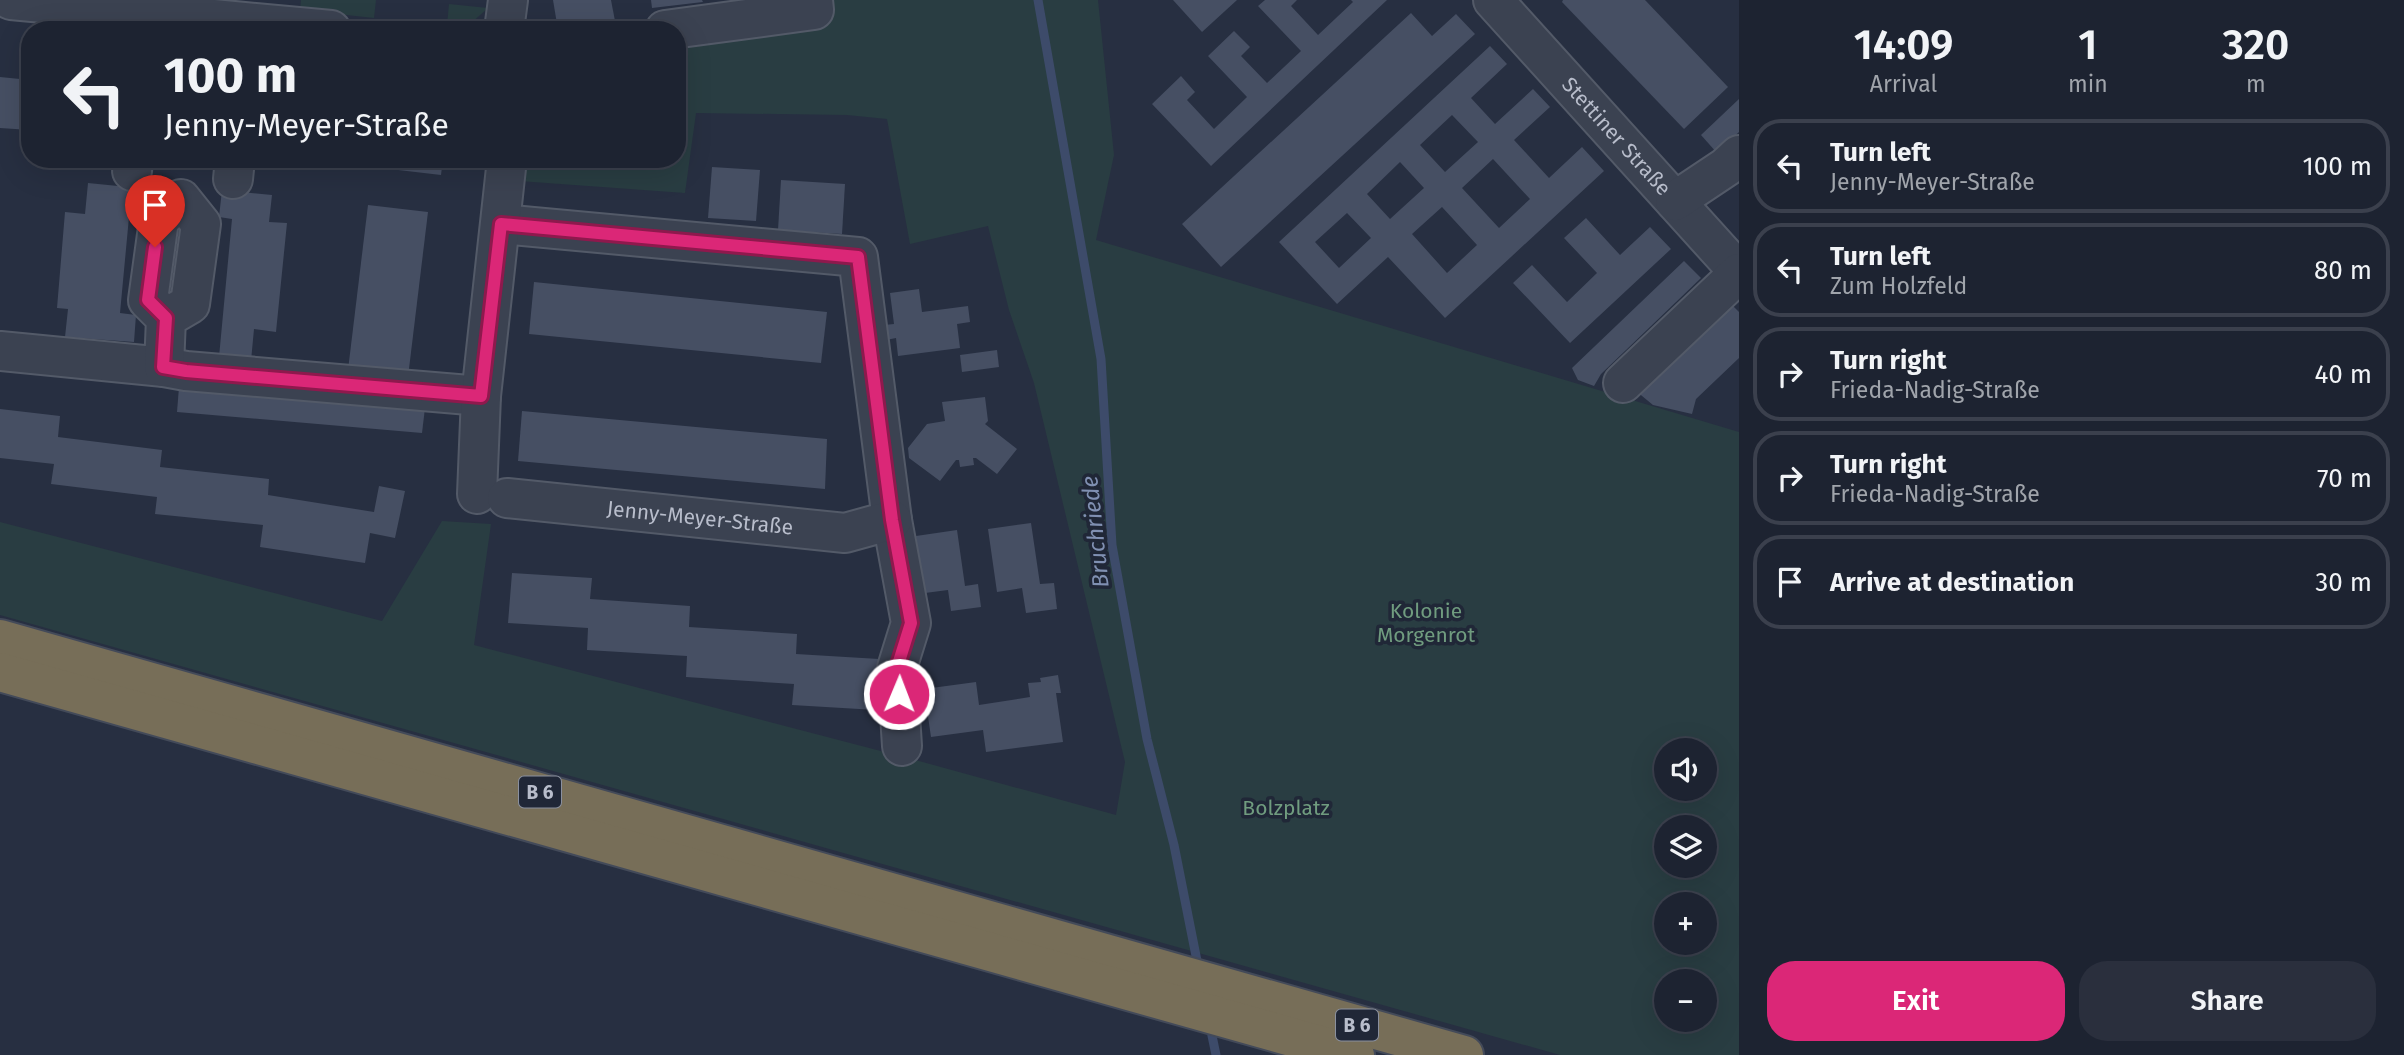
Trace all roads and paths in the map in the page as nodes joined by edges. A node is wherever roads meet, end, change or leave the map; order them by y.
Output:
1 (11, 0) edge
2 (508, 0) edge
3 (1493, 0) edge
4 (813, 5) edge
5 (188, 8) edge
6 (148, 21) edge
7 (232, 21) edge
8 (505, 21) edge
9 (686, 26) edge
10 (1739, 155) edge
11 (506, 168) edge
12 (1675, 201) junction
13 (501, 224) junction
14 (1738, 268) edge
15 (166, 318) dead end
16 (0, 351) edge
17 (163, 367) junction
18 (1623, 383) dead end
19 (481, 396) junction
20 (892, 520) junction
21 (0, 639) edge
22 (0, 671) edge
23 (902, 746) dead end
24 (1075, 960) junction
25 (1249, 1010) junction
26 (1355, 1055) edge
27 (1464, 1055) edge

1 - 6 street
2 - 8 street
3 - 12 street, Stettiner Straße
4 - 9 street
5 - 6 street
5 - 7 street
10 - 12 street
11 - 13 street
12 - 14 street, Stettiner Straße
13 - 19 street
13 - 20 street
14 - 18 street
15 - 17 street
16 - 17 street
17 - 19 street
19 - 20 street, Jenny-Meyer-Straße
20 - 23 street
21 - 24 highway, B 6
22 - 24 highway, B 6
24 - 25 highway, B 6
25 - 26 highway, B 6
25 - 27 highway, B 6

